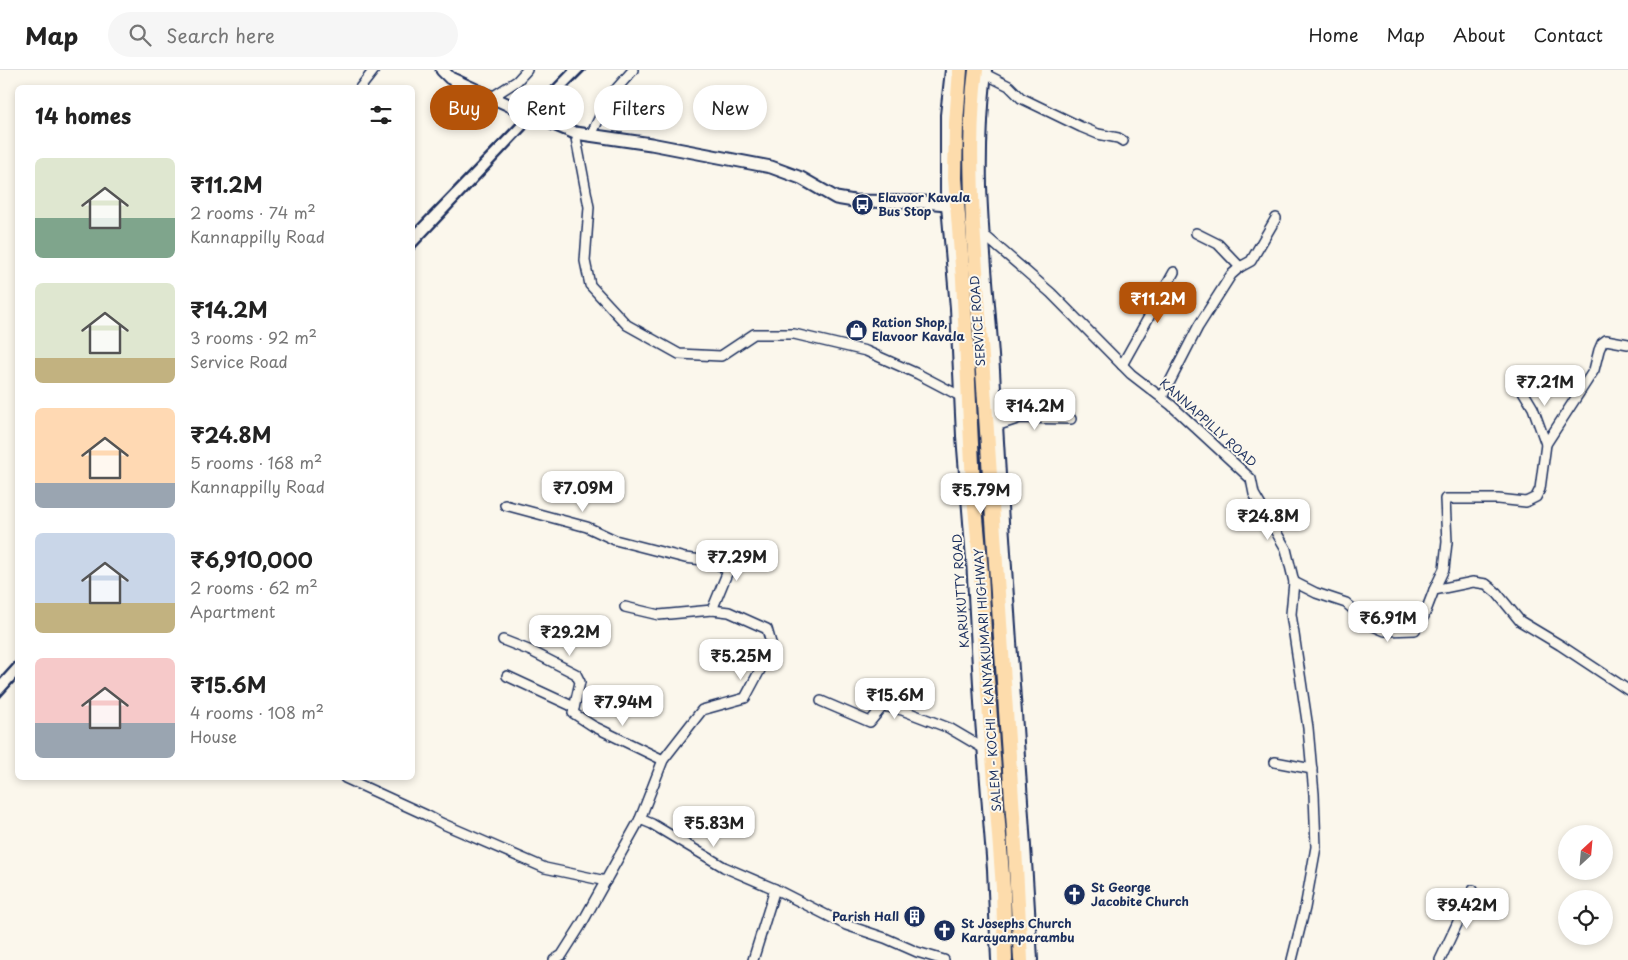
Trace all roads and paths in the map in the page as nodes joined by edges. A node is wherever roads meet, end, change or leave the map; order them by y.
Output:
1 (374, 70) edge
2 (442, 70) edge
3 (527, 70) edge
4 (633, 70) edge
5 (951, 70) edge
6 (960, 70) edge
7 (982, 72) edge
8 (362, 85) edge
9 (465, 85) edge
10 (498, 93) edge
11 (498, 100) edge
12 (575, 133) junction
13 (591, 135) junction
14 (1123, 141) dead end
15 (952, 205) junction
16 (1276, 218) dead end
17 (978, 229) junction
18 (1196, 233) dead end
19 (1240, 267) junction
20 (1174, 272) dead end
21 (1628, 344) edge
22 (1122, 365) junction
23 (1518, 383) dead end
24 (960, 396) junction
25 (1162, 397) junction
26 (1071, 419) dead end
27 (996, 426) junction
28 (1546, 444) junction
29 (505, 505) dead end
30 (1294, 582) junction
31 (1434, 590) junction
32 (625, 607) dead end
33 (712, 610) junction
34 (503, 640) dead end
35 (507, 676) dead end
36 (1628, 690) edge
37 (821, 701) dead end
38 (574, 707) junction
39 (983, 748) junction
40 (663, 760) junction
41 (1275, 762) dead end
42 (1312, 769) junction
43 (349, 780) edge
44 (640, 819) junction
45 (606, 881) junction
46 (774, 889) junction
47 (1473, 890) dead end
48 (916, 956) edge
49 (554, 960) edge
50 (753, 960) edge
51 (944, 960) edge
52 (997, 960) edge
53 (1005, 960) edge
54 (1021, 960) edge
55 (1032, 960) edge
56 (1292, 960) edge
57 (1440, 960) edge

1 - 8 street
2 - 9 main road
3 - 10 street
4 - 13 street
5 - 15 street, KARUKUTTY ROAD
6 - 15 highway, SALEM - KOCHI - KANYAKUMARI HIGHWAY
7 - 14 street
7 - 17 highway, SALEM - KOCHI - KANYAKUMARI HIGHWAY
11 - 12 main road, bridge
12 - 13 main road
12 - 24 street
13 - 15 main road
15 - 24 street, KARUKUTTY ROAD
15 - 53 highway, SALEM - KOCHI - KANYAKUMARI HIGHWAY
16 - 19 street
17 - 22 street, KANNAPPILLY ROAD
17 - 27 street, SERVICE ROAD
17 - 54 highway, SALEM - KOCHI - KANYAKUMARI HIGHWAY
18 - 19 street
19 - 25 street
20 - 22 street
21 - 28 street
22 - 25 street, KANNAPPILLY ROAD
23 - 28 street
24 - 39 street, KARUKUTTY ROAD
25 - 30 street, KANNAPPILLY ROAD
26 - 27 street
27 - 55 street, SERVICE ROAD
28 - 31 street
29 - 33 street
30 - 31 street
30 - 42 street, KANNAPPILLY ROAD
31 - 36 street
32 - 33 street
33 - 40 street
34 - 38 street
35 - 38 street
37 - 39 street
38 - 40 street
39 - 52 street, KARUKUTTY ROAD
40 - 44 street
41 - 42 street
42 - 56 street, KANNAPPILLY ROAD
43 - 45 street
44 - 45 street
44 - 46 street
45 - 49 street
46 - 48 street
46 - 50 street
47 - 57 street
48 - 51 street

